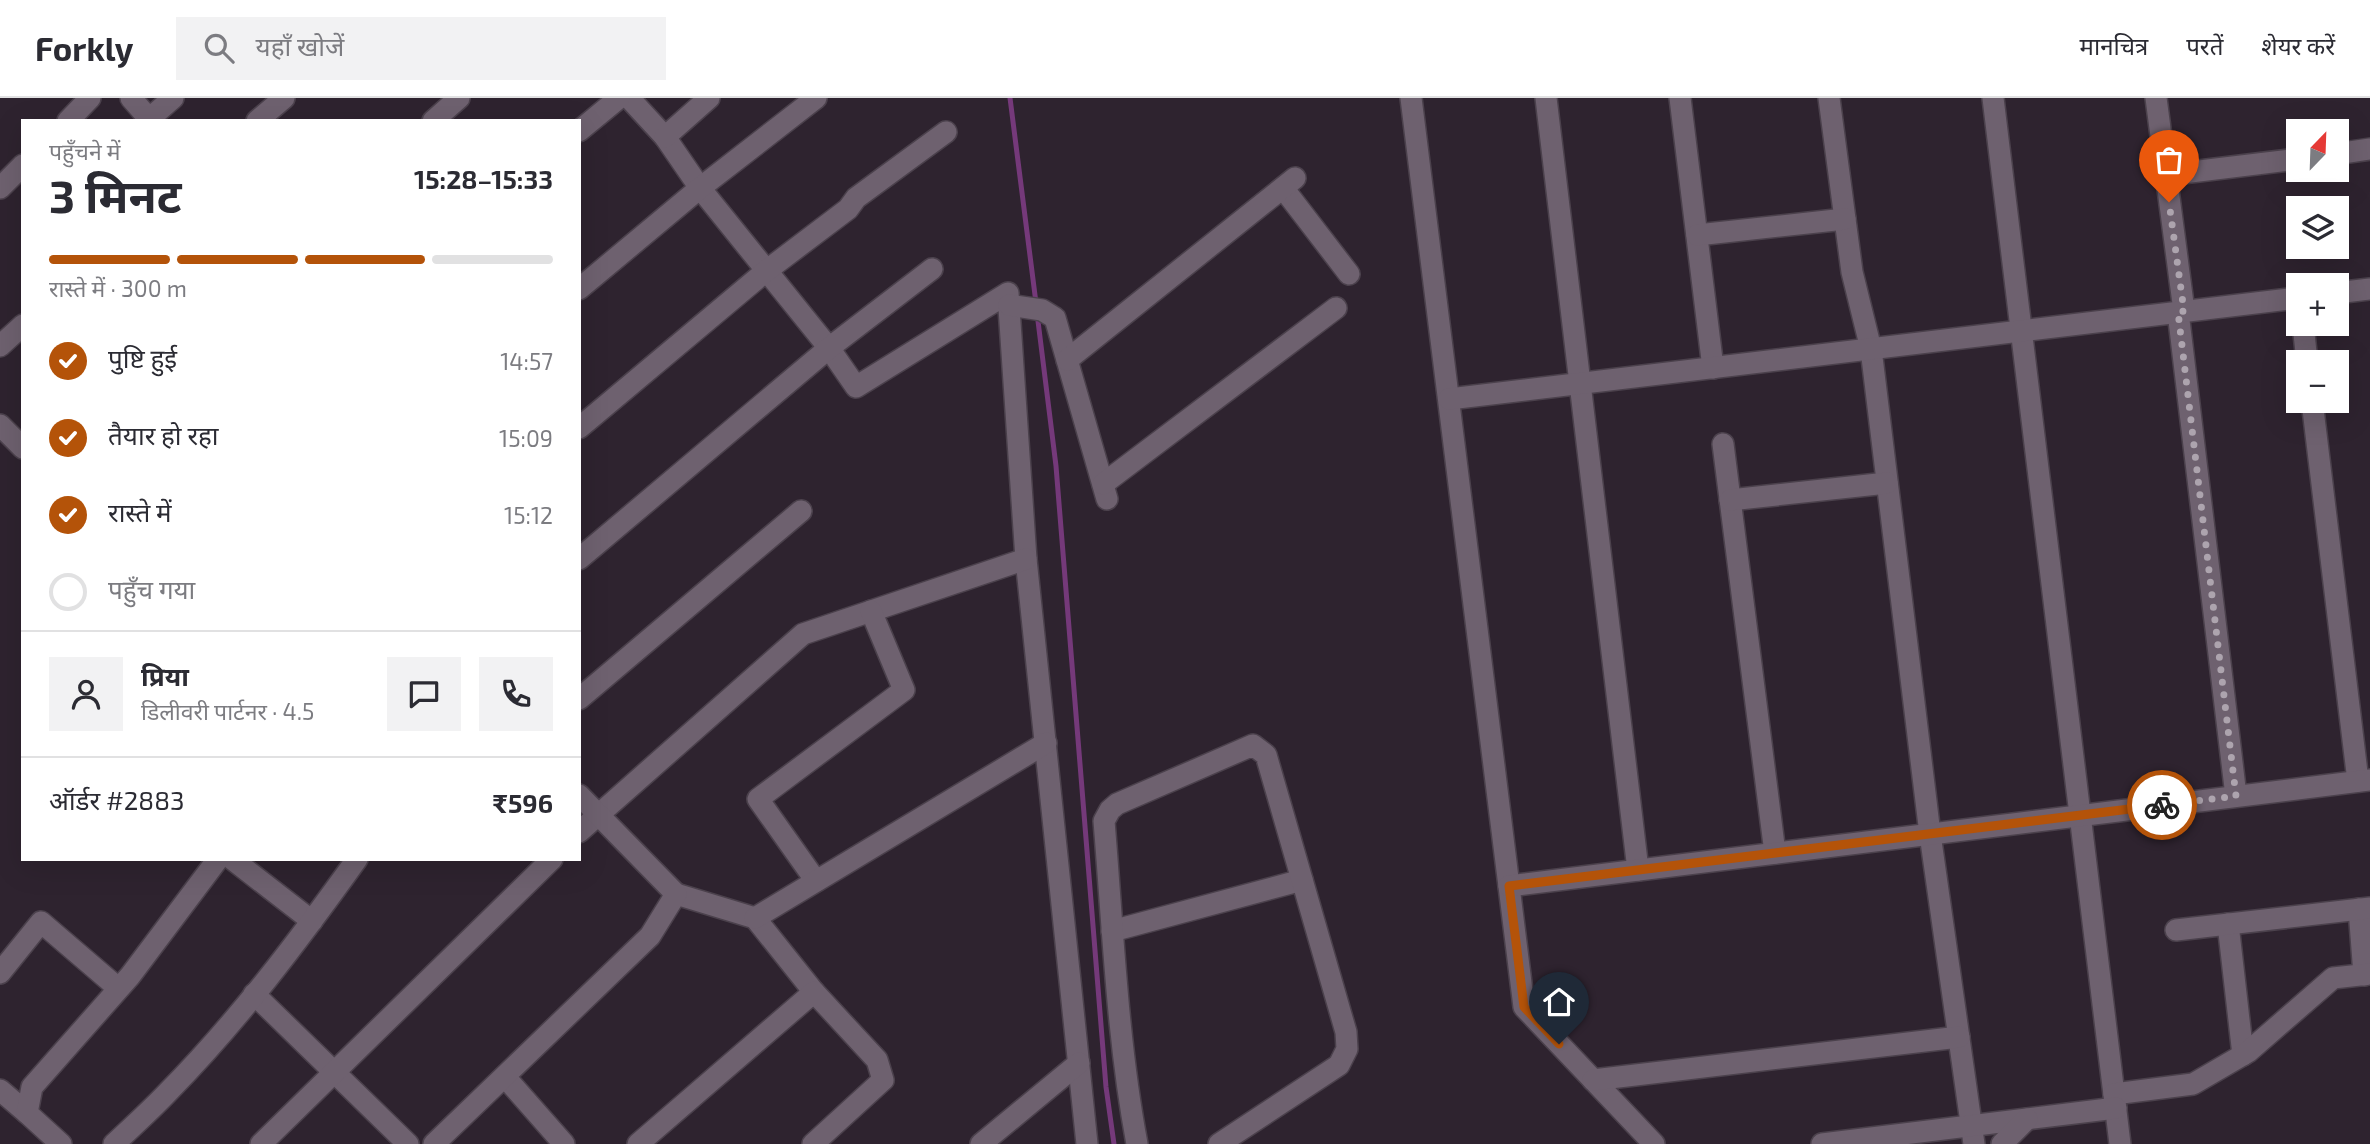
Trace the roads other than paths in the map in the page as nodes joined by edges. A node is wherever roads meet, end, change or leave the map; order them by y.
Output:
1 (90, 98) edge
2 (131, 98) edge
3 (173, 98) edge
4 (284, 98) edge
5 (459, 98) edge
6 (619, 98) edge
7 (629, 98) edge
8 (709, 98) edge
9 (816, 98) edge
10 (1411, 98) edge
11 (1546, 98) edge
12 (1680, 98) edge
13 (1829, 98) edge
14 (1993, 98) edge
15 (2156, 98) edge
16 (70, 119) edge
17 (149, 119) edge
18 (151, 119) edge
19 (259, 119) edge
20 (435, 119) edge
21 (581, 129) edge
22 (946, 132) dead end
23 (665, 137) junction
24 (2370, 149) edge
25 (2349, 152) edge
26 (2286, 160) edge
27 (21, 167) edge
28 (2166, 175) junction
29 (0, 188) edge
30 (700, 188) junction
31 (1845, 219) junction
32 (1697, 235) junction
33 (932, 270) dead end
34 (766, 271) junction
35 (1349, 274) dead end
36 (581, 287) edge
37 (2370, 289) edge
38 (2349, 291) edge
39 (2286, 299) edge
40 (1009, 305) junction
41 (1336, 308) dead end
42 (2181, 312) junction
43 (21, 328) edge
44 (2021, 331) junction
45 (0, 346) edge
46 (829, 348) junction
47 (1871, 349) junction
48 (1068, 360) junction
49 (1713, 368) junction
50 (1580, 384) junction
51 (1449, 399) junction
52 (2314, 413) edge
53 (581, 426) edge
54 (1723, 444) dead end
55 (1887, 483) junction
56 (1731, 500) junction
57 (801, 511) dead end
58 (581, 557) edge
59 (1026, 559) junction
60 (871, 611) junction
61 (581, 697) edge
62 (1046, 743) junction
63 (2364, 780) edge
64 (2236, 796) junction
65 (581, 797) edge
66 (597, 814) junction
67 (2080, 815) junction
68 (581, 830) edge
69 (1930, 834) junction
70 (1775, 853) junction
71 (216, 861) edge
72 (235, 861) edge
73 (356, 861) edge
74 (550, 861) edge
75 (1638, 870) junction
76 (1302, 880) junction
77 (816, 881) junction
78 (1509, 886) junction
79 (676, 894) junction
80 (2364, 908) edge
81 (755, 918) junction
82 (312, 921) junction
83 (2228, 924) junction
84 (2176, 930) dead end
85 (1112, 931) junction
86 (0, 972) edge
87 (2367, 975) edge
88 (118, 988) junction
89 (814, 992) junction
90 (254, 994) junction
91 (1959, 1037) junction
92 (2243, 1055) junction
93 (1079, 1063) junction
94 (334, 1072) junction
95 (505, 1077) junction
96 (1593, 1080) junction
97 (0, 1090) edge
98 (2115, 1101) junction
99 (27, 1113) junction
100 (2027, 1119) junction
101 (1973, 1135) edge
102 (1227, 1142) edge
103 (61, 1144) edge
104 (114, 1144) edge
105 (261, 1144) edge
106 (408, 1144) edge
107 (433, 1144) edge
108 (564, 1144) edge
109 (638, 1144) edge
110 (813, 1144) edge
111 (981, 1144) edge
112 (1087, 1144) edge
113 (1137, 1144) edge
114 (1654, 1144) edge
115 (1824, 1144) edge
116 (2002, 1144) edge
117 (2120, 1144) edge

1 - 16 street
2 - 17 street
3 - 18 street
4 - 19 street
5 - 20 street
6 - 21 street
7 - 23 street
8 - 23 street
9 - 30 street
10 - 51 street
11 - 50 street
12 - 32 street
13 - 31 street
14 - 44 street
15 - 28 street
22 - 34 street
23 - 30 street
24 - 25 street
26 - 28 street
27 - 29 street
28 - 42 street
30 - 34 street
30 - 36 street
31 - 32 street
31 - 47 street
32 - 49 street
33 - 46 street
34 - 46 street
34 - 53 street
35 - 48 street
37 - 38 street
39 - 42 street
40 - 46 street
40 - 48 street
40 - 59 street
41 - 48 street
42 - 44 street
42 - 64 street
43 - 45 street
44 - 47 street
44 - 67 street
46 - 58 street
47 - 49 street
47 - 55 street
49 - 50 street
50 - 51 street
50 - 75 street
51 - 78 street
52 - 63 street
54 - 56 street
55 - 56 street
55 - 69 street
56 - 70 street
57 - 61 street
59 - 60 street
59 - 62 street
60 - 66 street
60 - 77 street
62 - 77 street
62 - 93 street
63 - 64 street
64 - 67 street
65 - 66 street
66 - 68 street
66 - 79 street
67 - 69 street
67 - 98 street
69 - 70 street
69 - 91 street
70 - 75 street
71 - 88 street
72 - 82 street
73 - 82 street
74 - 94 street
75 - 78 street
76 - 85 street
76 - 85 street
76 - 102 street
77 - 81 street
78 - 96 street
79 - 81 street
79 - 95 street
80 - 83 street
80 - 87 street
81 - 89 street
82 - 90 street
83 - 84 street
83 - 92 street
85 - 113 street
86 - 88 street
87 - 92 street
88 - 99 street
89 - 109 street
89 - 110 street
90 - 94 street
90 - 104 street
91 - 96 street
91 - 101 street
92 - 98 street
93 - 111 street
93 - 112 street
94 - 105 street
94 - 106 street
95 - 107 street
95 - 108 street
96 - 114 street
97 - 99 street
98 - 100 street
98 - 117 street
99 - 103 street
100 - 101 street
100 - 116 street
101 - 115 street

